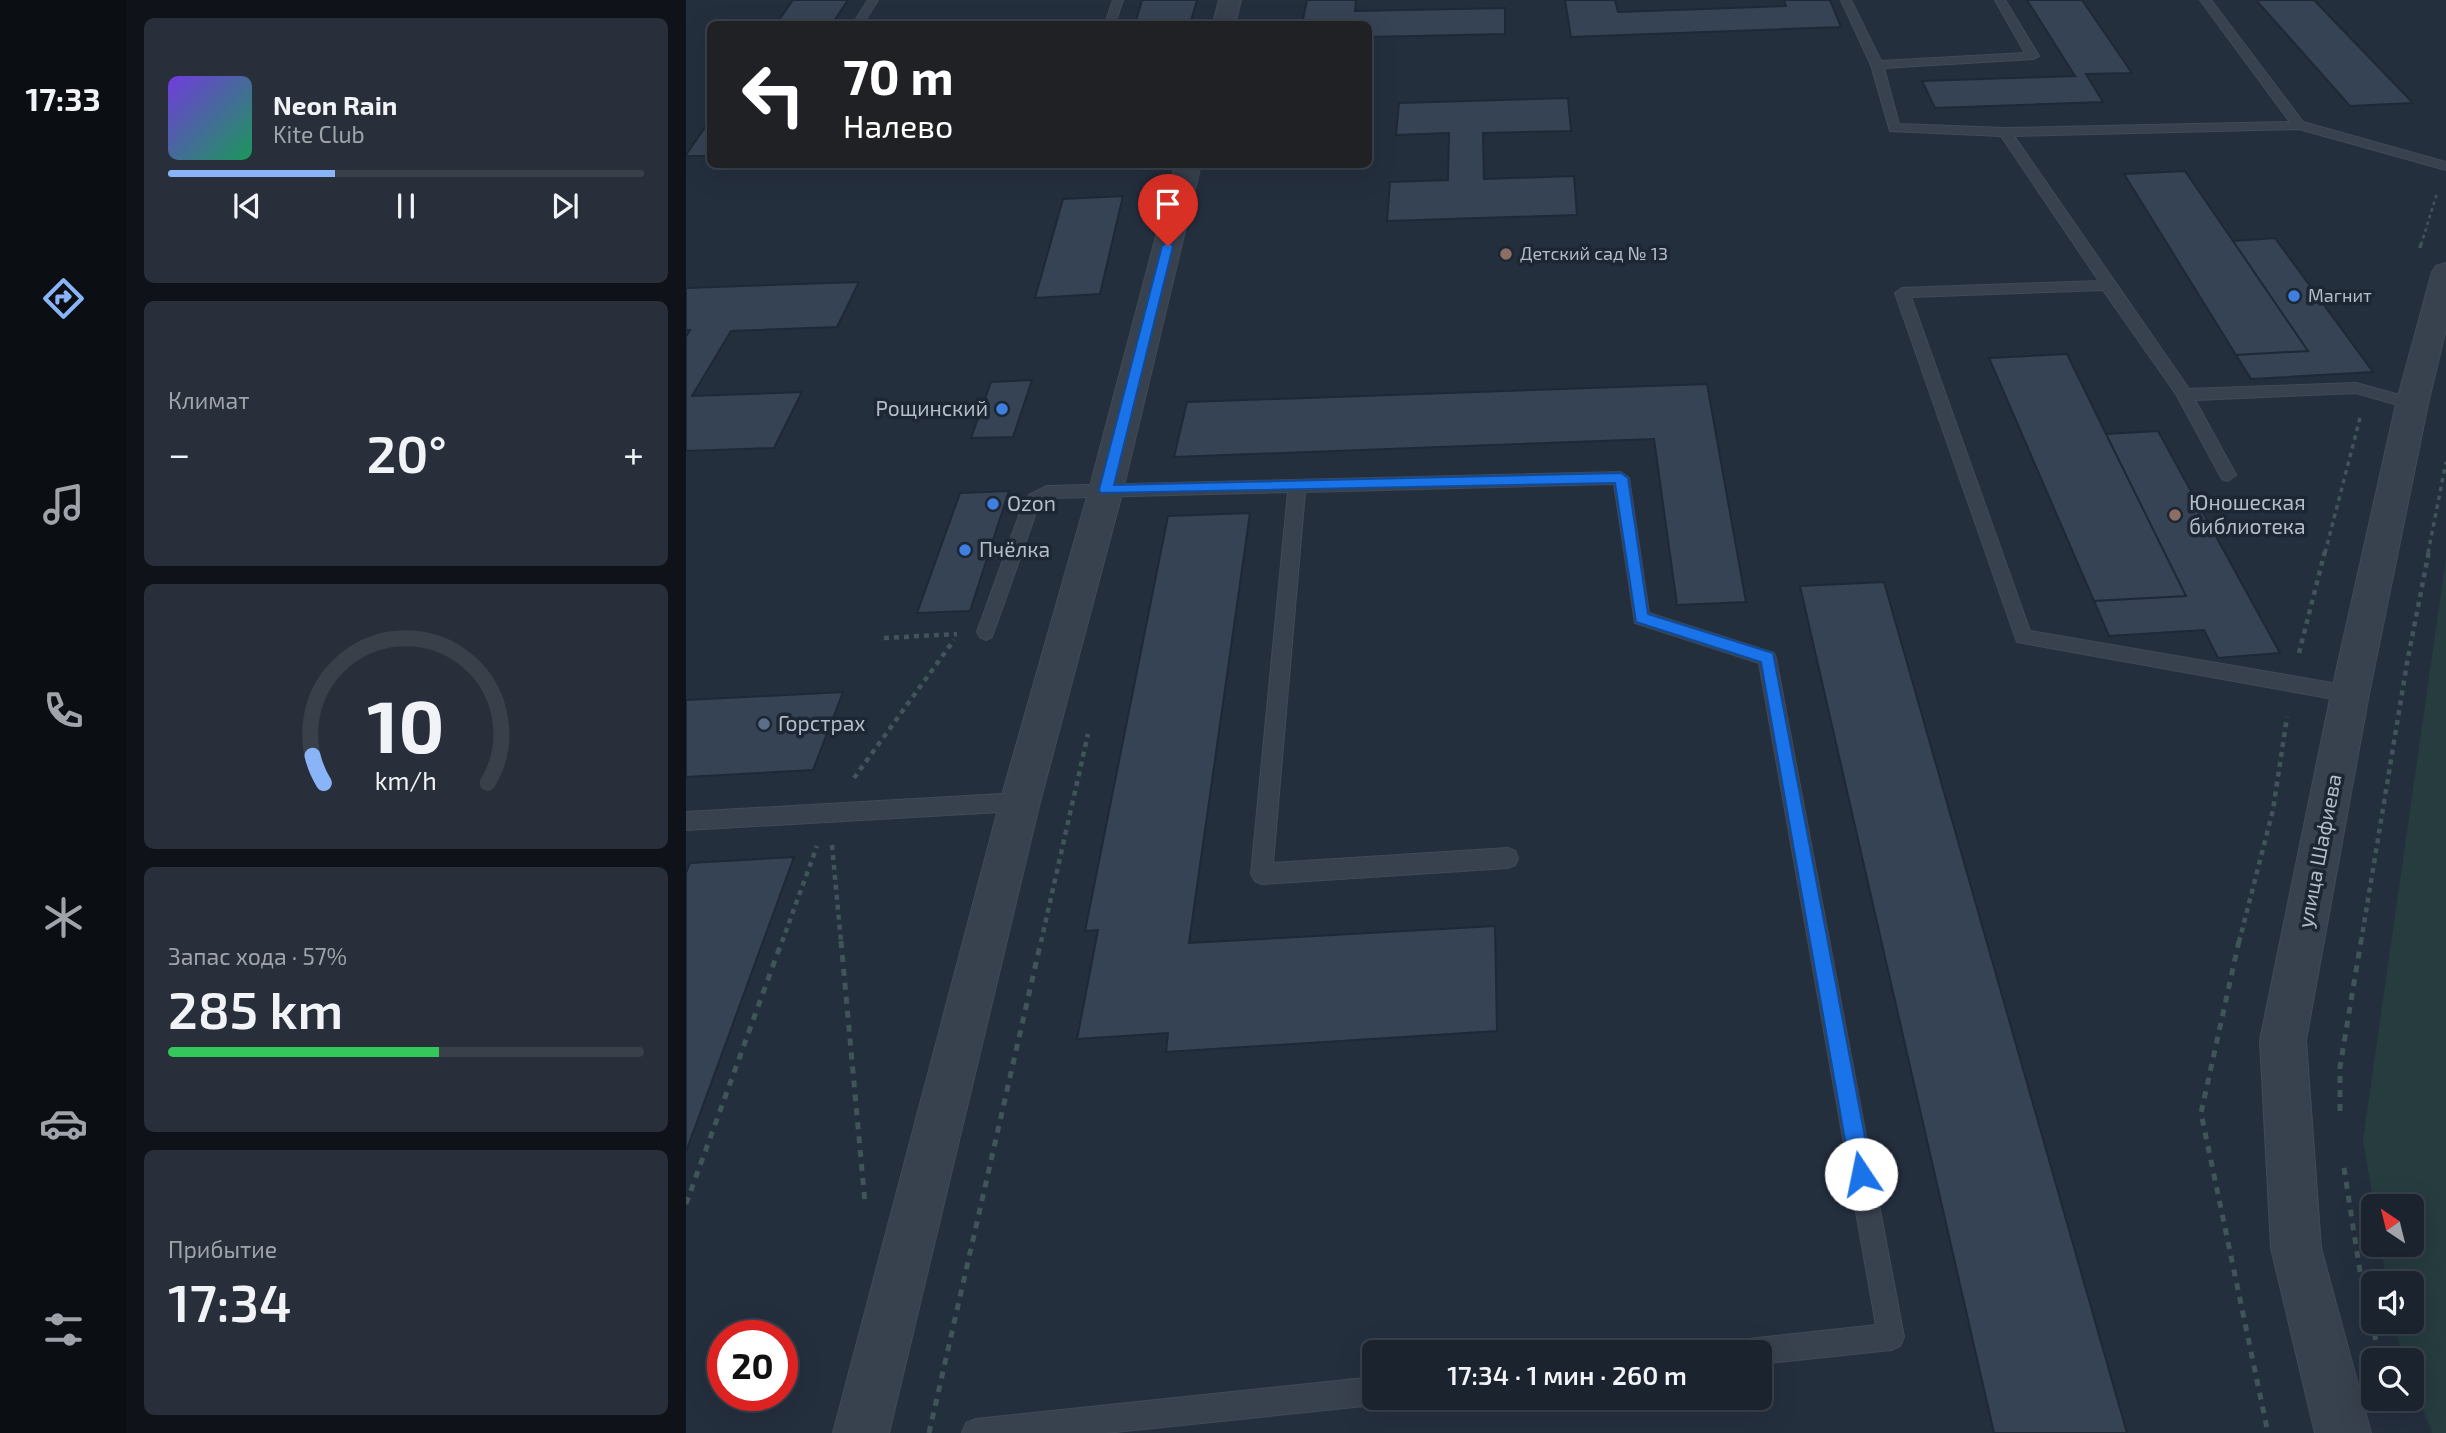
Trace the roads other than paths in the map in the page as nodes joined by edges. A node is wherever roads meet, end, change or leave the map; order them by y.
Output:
1 (873, 0) edge
2 (1118, 0) edge
3 (1230, 0) edge
4 (1846, 0) edge
5 (2000, 0) edge
6 (2205, 0) edge
7 (860, 21) edge
8 (1111, 21) edge
9 (1225, 21) edge
10 (1877, 65) junction
11 (2299, 125) junction
12 (2005, 132) junction
13 (2446, 166) edge
14 (1187, 168) edge
15 (2446, 272) edge
16 (2185, 395) junction
17 (2412, 404) junction
18 (2228, 475) dead end
19 (1297, 485) junction
20 (1106, 490) junction
21 (986, 632) dead end
22 (2350, 694) junction
23 (1020, 802) junction
24 (686, 821) edge
25 (1508, 858) dead end
26 (1772, 1350) edge
27 (1362, 1392) edge
28 (861, 1433) edge
29 (976, 1433) edge
30 (2343, 1433) edge

1 - 7 lane
2 - 8 lane
3 - 9 street
4 - 10 lane
5 - 10 lane
6 - 11 lane
10 - 12 lane
11 - 12 lane
11 - 13 lane
12 - 16 lane
14 - 20 street
15 - 17 street, улица Шафиева
16 - 17 lane
16 - 18 lane
16 - 22 lane
17 - 22 street, улица Шафиева
19 - 20 lane
19 - 25 lane
19 - 26 lane
20 - 21 lane
20 - 23 street
22 - 30 street, улица Шафиева
23 - 24 lane
23 - 28 street
27 - 29 lane

